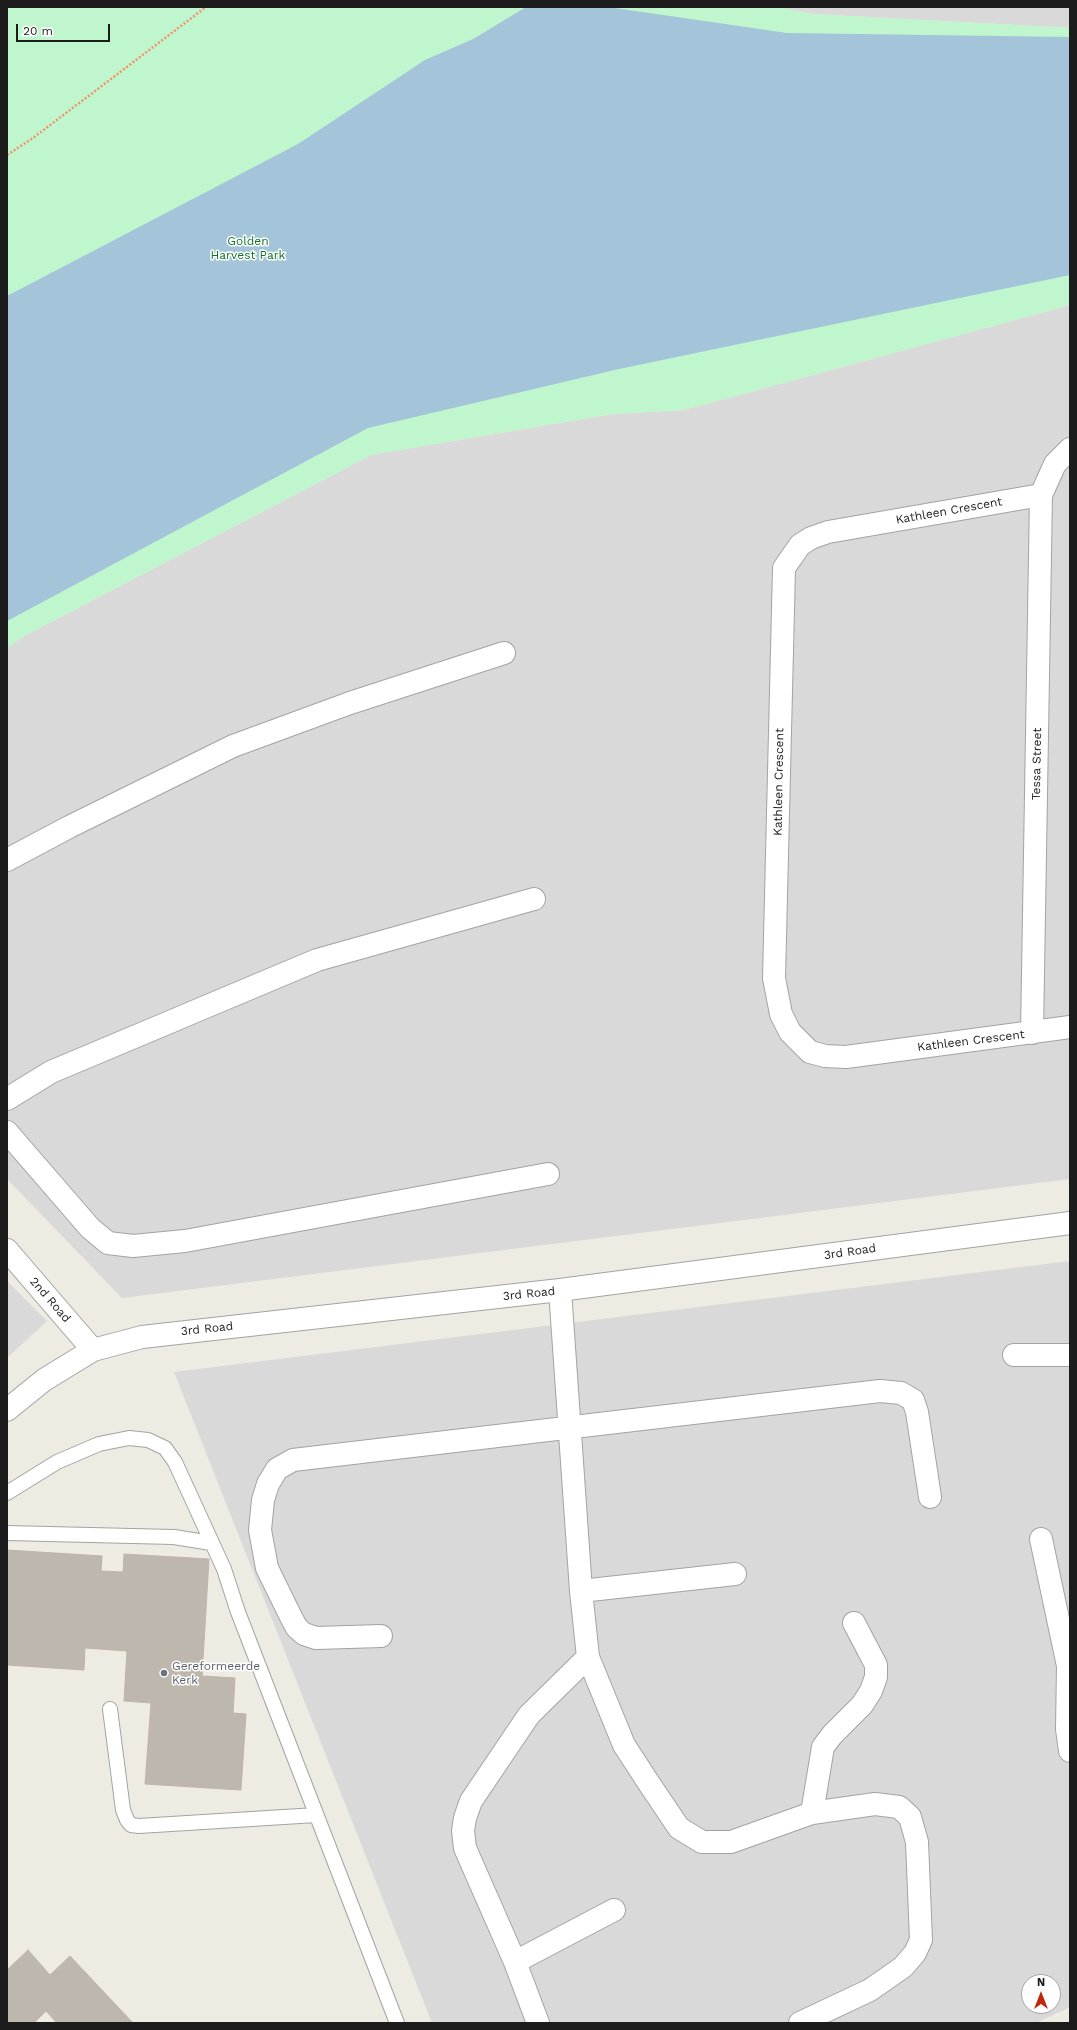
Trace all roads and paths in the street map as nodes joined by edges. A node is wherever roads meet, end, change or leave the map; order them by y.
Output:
1 (206, 7) edge
2 (7, 155) edge
3 (1070, 449) edge
4 (1041, 495) junction
5 (504, 653) dead end
6 (7, 860) edge
7 (534, 899) dead end
8 (1070, 1027) edge
9 (1032, 1033) junction
10 (7, 1099) edge
11 (7, 1132) edge
12 (548, 1174) dead end
13 (1070, 1223) edge
14 (7, 1250) edge
15 (560, 1290) junction
16 (93, 1350) junction
17 (1014, 1355) dead end
18 (1070, 1355) edge
19 (7, 1410) edge
20 (570, 1427) junction
21 (7, 1493) edge
22 (930, 1497) dead end
23 (7, 1533) edge
24 (1041, 1539) dead end
25 (211, 1543) junction
26 (735, 1574) dead end
27 (581, 1591) junction
28 (854, 1623) dead end
29 (381, 1636) dead end
30 (588, 1657) junction
31 (1069, 1666) edge
32 (110, 1709) dead end
33 (1070, 1751) edge
34 (812, 1812) junction
35 (316, 1815) junction
36 (614, 1910) dead end
37 (515, 1962) junction
38 (397, 2023) edge
39 (538, 2023) edge
40 (800, 2023) edge

1 - 2 path
3 - 4 street
4 - 9 street, Tessa Street
4 - 9 street, Kathleen Crescent
5 - 6 street
7 - 10 street
8 - 9 street, Kathleen Crescent
11 - 12 street
13 - 15 street, 3rd Road
14 - 16 street, 2nd Road
15 - 16 street, 3rd Road
15 - 20 street
16 - 19 street, 3rd Road
17 - 18 street
20 - 22 street
20 - 27 street
20 - 29 street
21 - 25 lane
23 - 25 lane
24 - 31 street
25 - 35 lane
26 - 27 street
27 - 30 street
28 - 34 street
30 - 34 street
30 - 37 street
31 - 33 street
32 - 35 lane
34 - 40 street
35 - 38 lane
36 - 37 street
37 - 39 street

